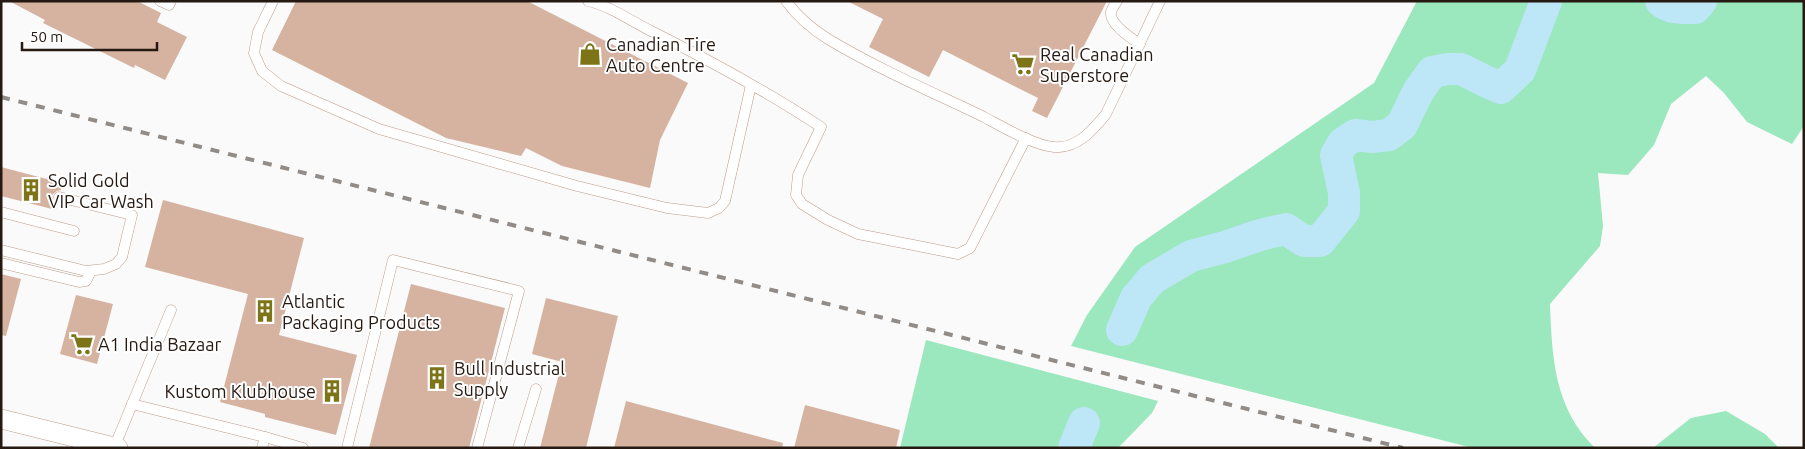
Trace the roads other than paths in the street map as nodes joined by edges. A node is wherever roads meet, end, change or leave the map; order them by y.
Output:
1 (160, 1) edge
2 (171, 1) edge
3 (273, 1) edge
4 (588, 1) edge
5 (786, 1) edge
6 (1117, 1) edge
7 (1160, 1) edge
8 (1140, 44) junction
9 (751, 85) junction
10 (1026, 138) junction
11 (59, 197) dead end
12 (1, 212) edge
13 (74, 231) dead end
14 (1, 250) edge
15 (1, 263) edge
16 (90, 271) junction
17 (171, 310) dead end
18 (536, 389) dead end
19 (132, 404) junction
20 (1, 418) edge
21 (264, 443) edge
22 (115, 447) edge
23 (303, 448) edge
24 (347, 448) edge
25 (478, 448) edge
26 (518, 448) edge

1 - 2 lane
3 - 9 lane
4 - 9 lane
5 - 10 lane
6 - 8 lane
7 - 8 lane
8 - 10 lane
9 - 10 lane
11 - 16 lane
12 - 13 lane
14 - 16 lane
15 - 16 lane
17 - 19 lane
18 - 26 lane
19 - 21 lane
19 - 22 lane
20 - 22 street
21 - 23 lane
24 - 25 lane

